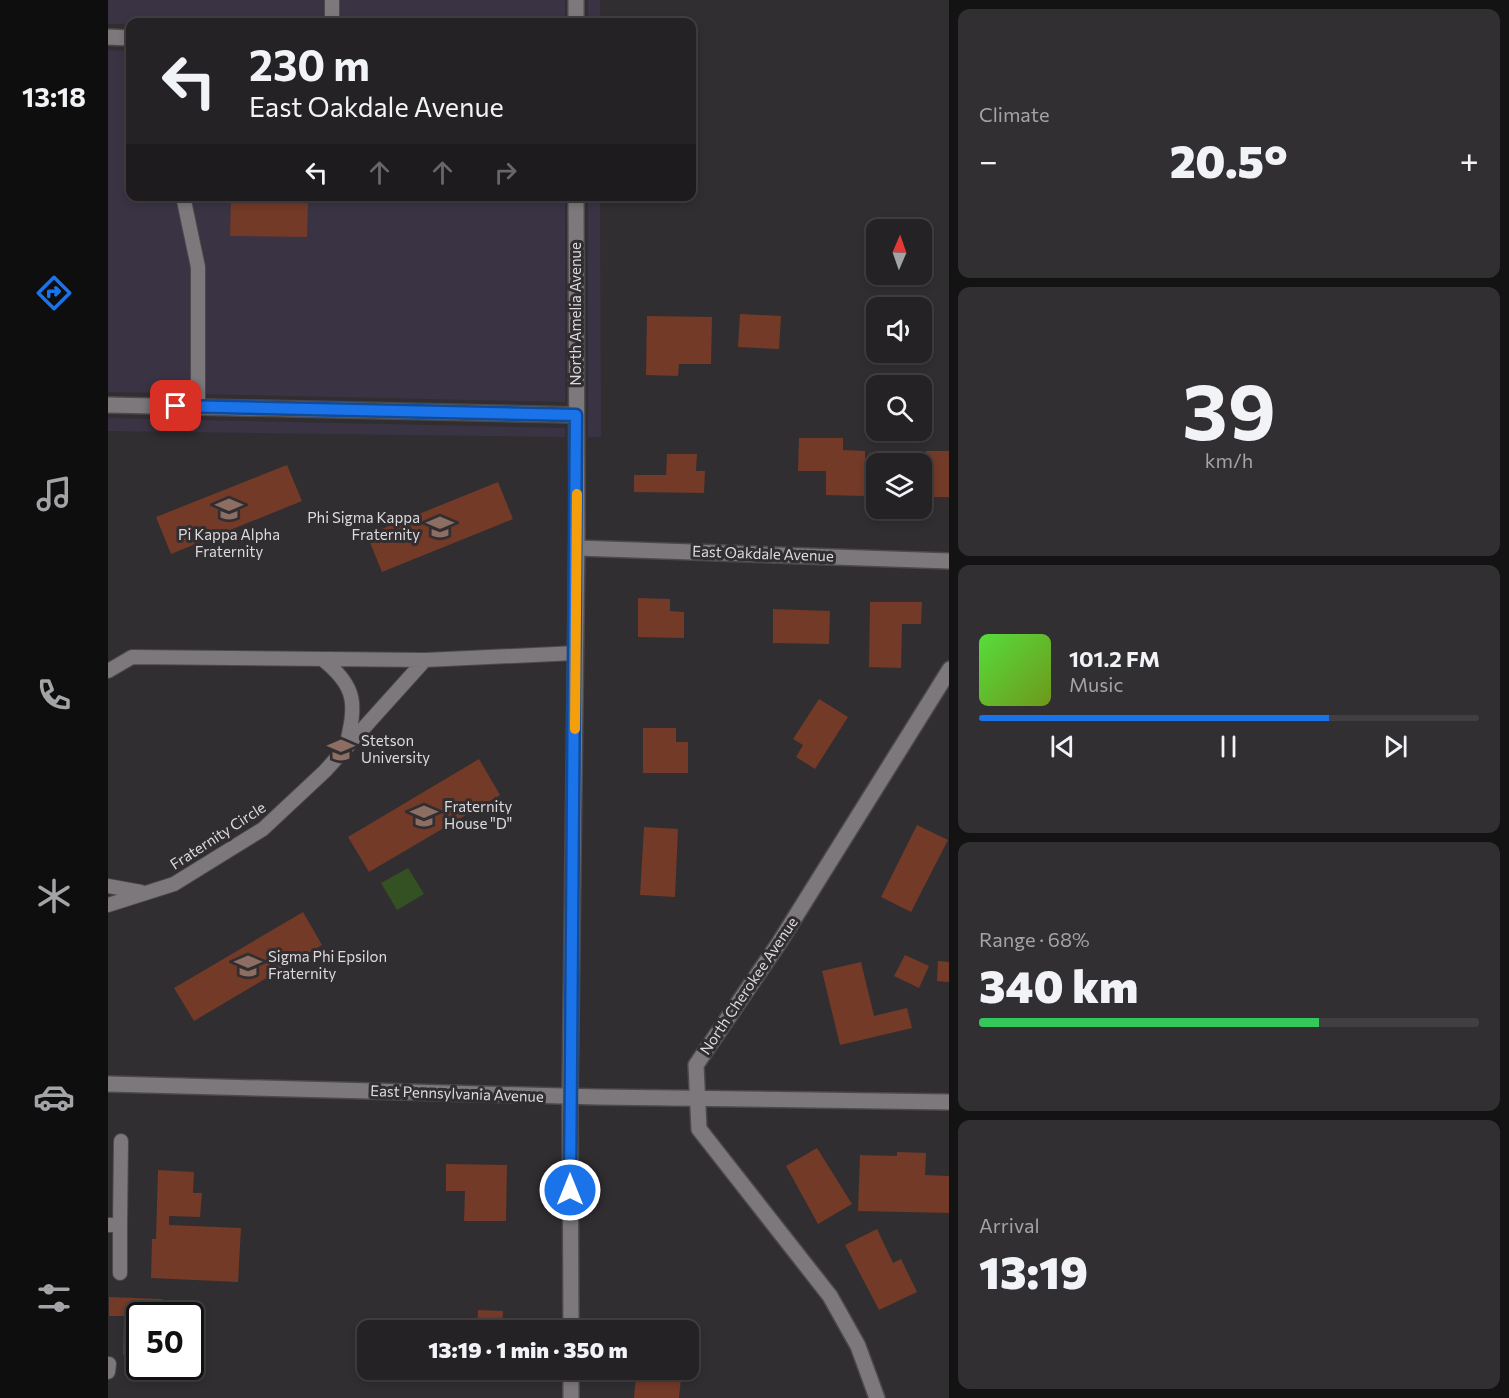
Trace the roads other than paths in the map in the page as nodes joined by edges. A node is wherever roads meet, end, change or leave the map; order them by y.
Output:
1 (333, 0) edge
2 (576, 0) edge
3 (332, 18) edge
4 (576, 18) edge
5 (108, 37) edge
6 (126, 38) edge
7 (184, 201) edge
8 (576, 201) edge
9 (108, 405) edge
10 (198, 407) junction
11 (576, 415) junction
12 (577, 548) junction
13 (949, 561) edge
14 (576, 653) junction
15 (322, 659) junction
16 (425, 660) junction
17 (108, 671) edge
18 (949, 671) edge
19 (346, 748) junction
20 (108, 886) edge
21 (147, 892) junction
22 (108, 905) edge
23 (108, 1084) edge
24 (570, 1096) junction
25 (698, 1099) junction
26 (949, 1102) edge
27 (121, 1141) dead end
28 (114, 1225) edge
29 (120, 1273) dead end
30 (571, 1320) edge
31 (571, 1380) edge
32 (571, 1398) edge
33 (877, 1398) edge

1 - 3 lane
2 - 4 street
5 - 6 street
7 - 10 lane
8 - 11 street, North Amelia Avenue
9 - 10 street
10 - 11 street
11 - 12 street, North Amelia Avenue
12 - 13 street, East Oakdale Avenue
12 - 14 street, North Amelia Avenue
14 - 16 lane
14 - 24 street, North Amelia Avenue
15 - 16 lane
15 - 17 lane
15 - 19 lane
16 - 19 lane, Fraternity Circle
18 - 25 street, North Cherokee Avenue
19 - 21 lane, Fraternity Circle
20 - 21 lane
21 - 22 lane, Fraternity Circle
23 - 24 street, East Pennsylvania Avenue
24 - 25 street, East Pennsylvania Avenue
24 - 30 street, North Amelia Avenue
25 - 26 street, East Pennsylvania Avenue
25 - 33 street, North Cherokee Avenue
27 - 28 lane
28 - 29 lane
31 - 32 street

